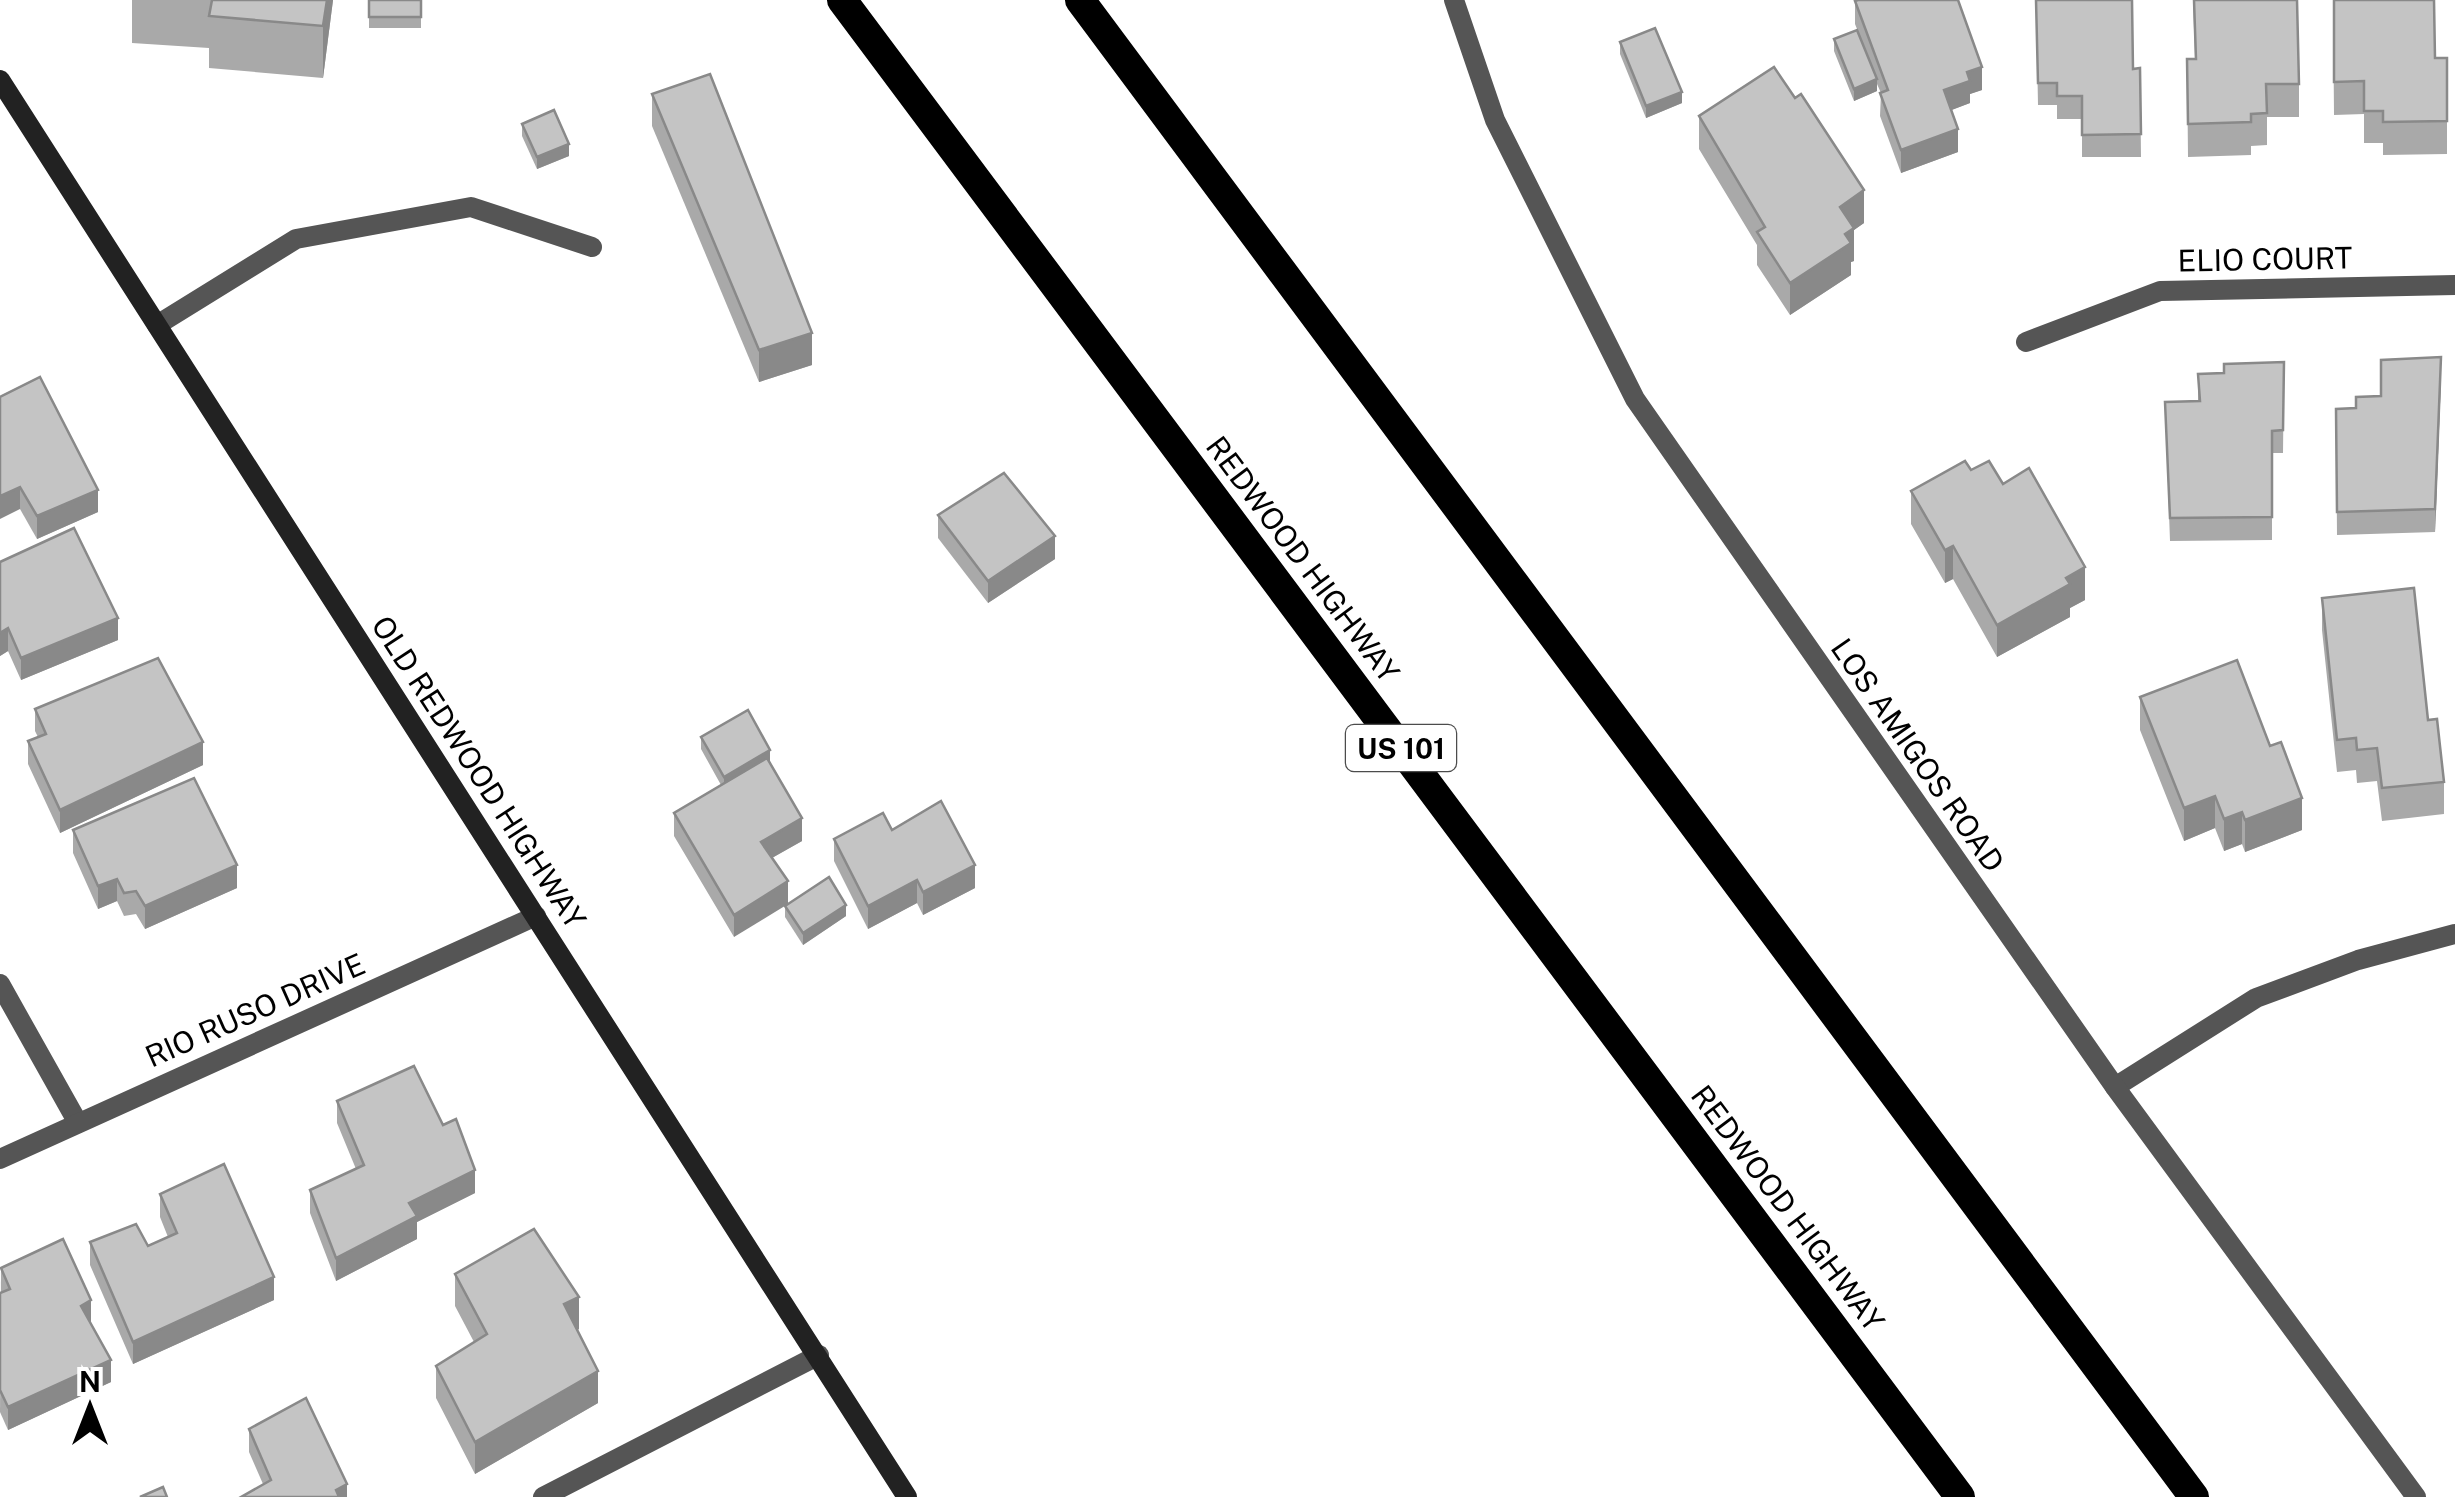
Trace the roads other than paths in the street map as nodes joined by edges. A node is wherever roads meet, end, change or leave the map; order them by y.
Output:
1 (842, 0) edge
2 (1080, 0) edge
3 (1454, 0) edge
4 (0, 80) edge
5 (592, 247) dead end
6 (2455, 285) edge
7 (156, 326) junction
8 (2026, 342) dead end
9 (536, 916) junction
10 (2455, 934) edge
11 (0, 984) edge
12 (2115, 1087) junction
13 (78, 1123) junction
14 (0, 1159) edge
15 (819, 1355) junction
16 (543, 1497) edge
17 (907, 1497) edge
18 (1960, 1497) edge
19 (2194, 1497) edge
20 (2416, 1497) edge

1 - 18 highway, REDWOOD HIGHWAY / US 101
2 - 19 highway
3 - 12 street, LOS AMIGOS ROAD
4 - 7 main road, OLD REDWOOD HIGHWAY
5 - 7 street
6 - 8 street, ELIO COURT
7 - 9 main road, OLD REDWOOD HIGHWAY
9 - 13 street, RIO RUSO DRIVE
9 - 15 main road, OLD REDWOOD HIGHWAY
10 - 12 street
11 - 13 street
12 - 20 street, LOS AMIGOS ROAD
13 - 14 street, RIO RUSO DRIVE
15 - 16 street
15 - 17 main road, OLD REDWOOD HIGHWAY

